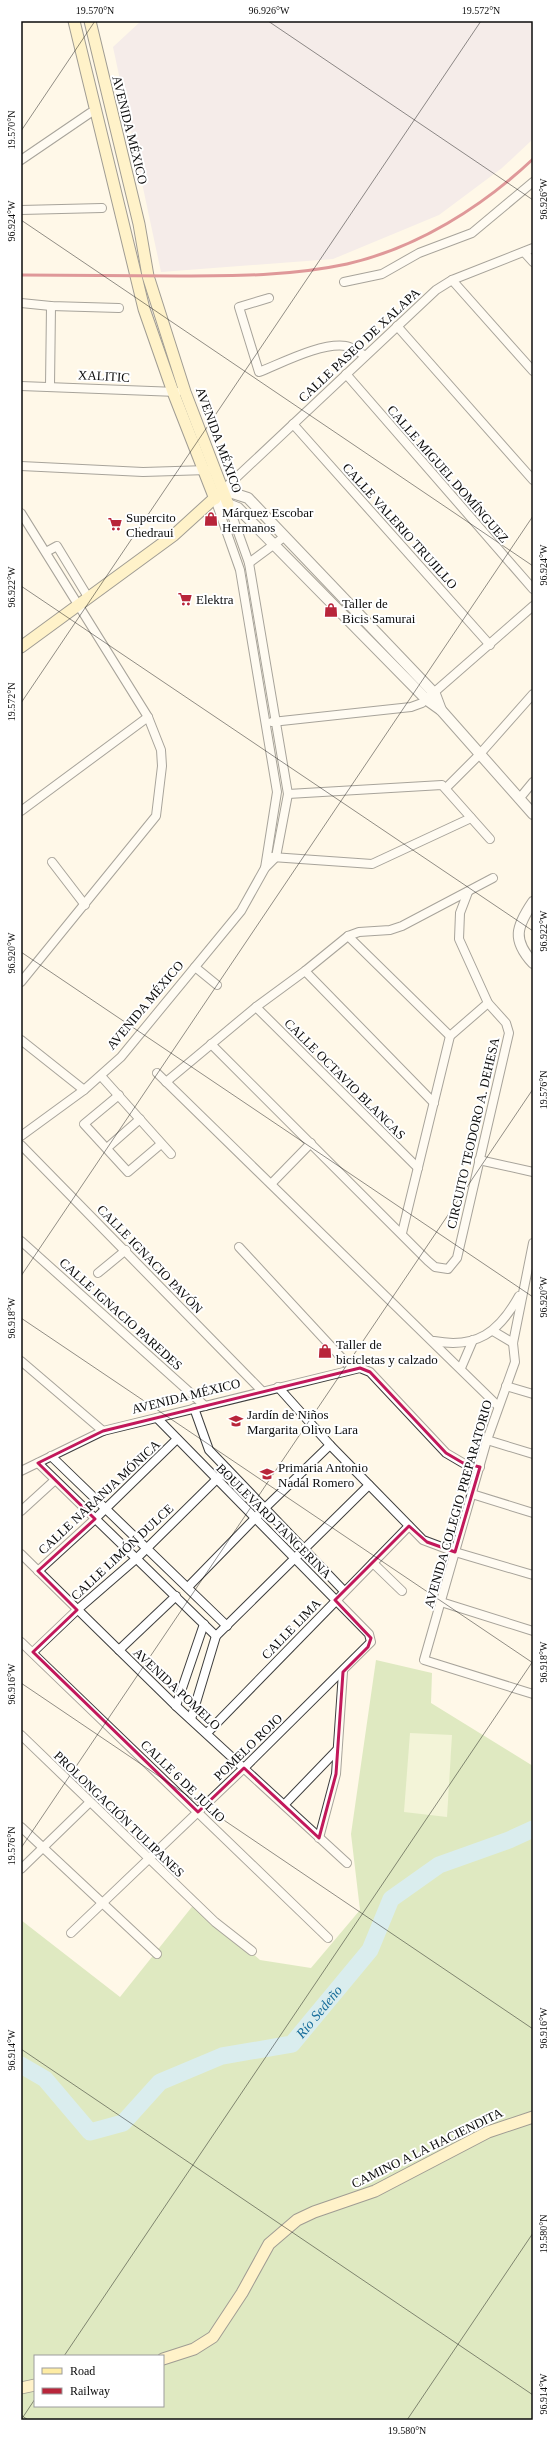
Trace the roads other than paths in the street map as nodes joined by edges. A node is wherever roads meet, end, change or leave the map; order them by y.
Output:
1 (74, 21) edge
2 (90, 21) edge
3 (90, 113) dead end
4 (21, 160) edge
5 (533, 182) edge
6 (102, 208) dead end
7 (21, 210) edge
8 (139, 224) junction
9 (123, 227) junction
10 (533, 248) edge
11 (524, 252) junction
12 (533, 262) edge
13 (452, 280) junction
14 (344, 282) dead end
15 (269, 298) dead end
16 (21, 303) edge
17 (51, 306) junction
18 (119, 308) dead end
19 (397, 326) junction
20 (365, 356) junction
21 (533, 371) edge
22 (346, 374) junction
23 (21, 386) edge
24 (50, 386) junction
25 (173, 392) junction
26 (186, 392) junction
27 (293, 424) junction
28 (21, 466) edge
29 (209, 470) junction
30 (533, 480) edge
31 (222, 490) junction
32 (215, 499) junction
33 (228, 504) junction
34 (21, 513) edge
35 (284, 537) junction
36 (275, 545) junction
37 (46, 552) junction
38 (249, 564) junction
39 (533, 589) edge
40 (83, 600) junction
41 (533, 606) edge
42 (490, 645) junction
43 (21, 647) edge
44 (533, 694) edge
45 (431, 697) junction
46 (148, 717) junction
47 (276, 721) junction
48 (266, 723) junction
49 (479, 755) junction
50 (533, 782) edge
51 (446, 788) junction
52 (288, 794) junction
53 (519, 799) junction
54 (21, 811) edge
55 (533, 814) edge
56 (471, 818) junction
57 (490, 839) dead end
58 (266, 856) junction
59 (276, 857) junction
60 (52, 862) dead end
61 (265, 868) junction
62 (493, 878) dead end
63 (468, 892) junction
64 (533, 902) edge
65 (85, 905) junction
66 (348, 936) junction
67 (533, 963) edge
68 (195, 967) junction
69 (305, 971) junction
70 (21, 982) edge
71 (217, 985) dead end
72 (488, 1003) junction
73 (256, 1007) junction
74 (450, 1036) junction
75 (21, 1040) edge
76 (211, 1044) junction
77 (157, 1073) dead end
78 (102, 1076) junction
79 (166, 1082) junction
80 (84, 1090) junction
81 (119, 1096) junction
82 (434, 1103) junction
83 (140, 1119) junction
84 (21, 1136) edge
85 (311, 1143) junction
86 (161, 1144) junction
87 (21, 1145) edge
88 (107, 1148) junction
89 (171, 1154) dead end
90 (479, 1160) junction
91 (418, 1168) junction
92 (533, 1172) edge
93 (271, 1184) junction
94 (402, 1233) junction
95 (21, 1241) edge
96 (533, 1243) edge
97 (238, 1247) dead end
98 (126, 1250) junction
99 (98, 1273) dead end
100 (522, 1290) junction
101 (493, 1331) junction
102 (473, 1340) junction
103 (433, 1341) junction
104 (513, 1343) junction
105 (21, 1361) edge
106 (351, 1368) junction
107 (461, 1368) junction
108 (506, 1386) junction
109 (278, 1387) junction
110 (262, 1391) junction
111 (533, 1394) edge
112 (205, 1406) junction
113 (498, 1406) junction
114 (194, 1408) junction
115 (157, 1418) junction
116 (103, 1431) junction
117 (177, 1440) junction
118 (488, 1440) junction
119 (330, 1445) junction
120 (533, 1454) edge
121 (51, 1456) junction
122 (38, 1463) junction
123 (480, 1467) junction
124 (227, 1469) junction
125 (21, 1471) edge
126 (54, 1480) junction
127 (216, 1480) junction
128 (369, 1485) junction
129 (472, 1494) junction
130 (266, 1507) junction
131 (105, 1510) junction
132 (21, 1511) edge
133 (533, 1513) edge
134 (95, 1519) junction
135 (255, 1519) junction
136 (409, 1526) junction
137 (147, 1548) junction
138 (306, 1549) junction
139 (455, 1552) junction
140 (21, 1554) edge
141 (137, 1558) junction
142 (295, 1560) junction
143 (373, 1563) junction
144 (38, 1571) junction
145 (533, 1575) edge
146 (188, 1587) junction
147 (344, 1591) junction
148 (402, 1591) dead end
149 (176, 1596) junction
150 (335, 1600) junction
151 (441, 1602) junction
152 (77, 1610) junction
153 (204, 1624) junction
154 (228, 1626) junction
155 (533, 1631) edge
156 (216, 1636) junction
157 (21, 1642) edge
158 (371, 1642) joint
159 (119, 1650) junction
160 (33, 1652) junction
161 (343, 1672) junction
162 (533, 1694) edge
163 (176, 1706) junction
164 (191, 1719) junction
165 (207, 1733) junction
166 (21, 1735) edge
167 (337, 1750) junction
168 (244, 1768) junction
169 (90, 1802) junction
170 (284, 1805) junction
171 (198, 1812) junction
172 (21, 1827) edge
173 (319, 1838) junction
174 (43, 1848) junction
175 (148, 1860) junction
176 (347, 1863) dead end
177 (21, 1869) edge
178 (103, 1902) junction
179 (71, 1933) dead end
180 (328, 1938) dead end
181 (252, 1951) dead end
182 (157, 1954) dead end
183 (533, 2117) edge
184 (164, 2359) edge
185 (34, 2385) edge
186 (21, 2388) edge

1 - 9 main road, AVENIDA MÉXICO
2 - 8 main road, AVENIDA MÉXICO
3 - 4 street
5 - 14 street
6 - 7 street
8 - 9 main road
8 - 26 main road, AVENIDA MÉXICO
9 - 25 main road, AVENIDA MÉXICO
10 - 11 street, CALLE PASEO DE XALAPA
11 - 12 street
11 - 13 street, CALLE PASEO DE XALAPA
13 - 19 street, CALLE PASEO DE XALAPA
13 - 21 street
15 - 20 street
16 - 17 street
17 - 18 street
17 - 24 street
19 - 20 street, CALLE PASEO DE XALAPA
19 - 30 street
20 - 22 street, CALLE PASEO DE XALAPA
22 - 27 street, CALLE PASEO DE XALAPA
22 - 39 street, CALLE MIGUEL DOMÍNGUEZ
23 - 24 street, XALITIC
24 - 25 street, XALITIC
25 - 26 street, XALITIC
25 - 29 main road, AVENIDA MÉXICO
26 - 29 main road, AVENIDA MÉXICO
27 - 31 street, CALLE PASEO DE XALAPA
27 - 42 street, CALLE VALERIO TRUJILLO
28 - 29 street
29 - 31 main road, AVENIDA MÉXICO
29 - 32 main road, AVENIDA MÉXICO
31 - 32 main road
31 - 33 main road, AVENIDA MÉXICO
31 - 35 street
32 - 33 street
32 - 40 main road
32 - 48 street, AVENIDA MÉXICO
33 - 36 street
33 - 38 street, AVENIDA MÉXICO
34 - 37 street
35 - 36 street
35 - 45 street
36 - 38 street
36 - 45 street
37 - 40 street
37 - 40 street
38 - 47 street, AVENIDA MÉXICO
40 - 43 main road
40 - 46 street
41 - 42 street
42 - 45 street
44 - 49 street
45 - 47 street
45 - 49 street
46 - 54 street
46 - 65 street
47 - 48 street
47 - 52 street, AVENIDA MÉXICO
48 - 58 street, AVENIDA MÉXICO
49 - 51 street
49 - 53 street
50 - 53 street
51 - 52 street
51 - 56 street
52 - 59 street, AVENIDA MÉXICO
53 - 55 street
56 - 57 street
56 - 59 street
58 - 59 street
58 - 61 street, AVENIDA MÉXICO
59 - 61 street, AVENIDA MÉXICO
60 - 65 street
61 - 68 street, AVENIDA MÉXICO
62 - 63 street
63 - 66 street
63 - 72 street, CIRCUITO TEODORO A. DEHESA
64 - 67 street
65 - 70 street
66 - 69 street
66 - 74 street
68 - 71 street
68 - 78 street, AVENIDA MÉXICO
69 - 73 street
69 - 82 street
72 - 74 street
72 - 90 street, CIRCUITO TEODORO A. DEHESA
73 - 76 street
73 - 91 street, CALLE OCTAVIO BLANCAS
74 - 82 street
75 - 80 street
76 - 79 street
76 - 85 street, CIRCUITO TEODORO A. DEHESA
77 - 79 street
78 - 80 street, AVENIDA MÉXICO
78 - 81 street
79 - 93 street
80 - 84 street, AVENIDA MÉXICO
81 - 83 street
81 - 88 street
82 - 91 street
83 - 86 street
83 - 88 street
85 - 93 street
85 - 94 street, CIRCUITO TEODORO A. DEHESA
86 - 88 street
86 - 89 street
87 - 98 street, CALLE IGNACIO PAVÓN
90 - 92 street
90 - 94 street, CIRCUITO TEODORO A. DEHESA
91 - 94 street
93 - 103 street
95 - 112 street, CALLE IGNACIO PAREDES
96 - 100 street, AVENIDA COLEGIO PREPARATORIO
97 - 106 street
98 - 99 street
98 - 110 street, CALLE IGNACIO PAVÓN
100 - 101 street
100 - 104 street, AVENIDA COLEGIO PREPARATORIO
101 - 102 street
101 - 104 street
102 - 103 street
102 - 107 street
103 - 107 street
104 - 108 street, AVENIDA COLEGIO PREPARATORIO
105 - 116 street
106 - 109 street, AVENIDA MÉXICO
106 - 123 street, AVENIDA MÉXICO
107 - 113 street
108 - 111 street
108 - 113 street, AVENIDA COLEGIO PREPARATORIO
109 - 110 street, AVENIDA MÉXICO
109 - 119 street
110 - 112 street, AVENIDA MÉXICO
112 - 114 street, AVENIDA MÉXICO
113 - 118 street, AVENIDA COLEGIO PREPARATORIO
114 - 115 street, AVENIDA MÉXICO
114 - 124 street, BOULEVARD TANGERINA
115 - 116 street, AVENIDA MÉXICO
115 - 117 street, BOULEVARD TANGERINA
116 - 121 street, AVENIDA MÉXICO
117 - 127 street, BOULEVARD TANGERINA
117 - 131 street, CALLE NARANJA MÓNICA
118 - 120 street
118 - 123 street, AVENIDA COLEGIO PREPARATORIO
119 - 128 street
119 - 130 street
121 - 122 street, AVENIDA MÉXICO
121 - 131 street
122 - 125 street, AVENIDA MÉXICO
122 - 126 street
123 - 129 street, AVENIDA COLEGIO PREPARATORIO
124 - 127 street, CALLE LIMÓN DULCE
124 - 130 street, BOULEVARD TANGERINA
126 - 132 street
126 - 134 street
127 - 135 street, BOULEVARD TANGERINA
127 - 137 street, CALLE LIMÓN DULCE
128 - 136 street
128 - 138 street
129 - 133 street
129 - 139 street, AVENIDA COLEGIO PREPARATORIO
130 - 135 street
130 - 138 street, BOULEVARD TANGERINA
131 - 134 street, CALLE NARANJA MÓNICA
131 - 137 street
134 - 141 street
134 - 144 street, CALLE NARANJA MÓNICA
135 - 142 street, BOULEVARD TANGERINA
135 - 146 street
136 - 139 street
136 - 143 street, CALLE LIMA
137 - 141 street, CALLE LIMÓN DULCE
137 - 146 street
138 - 142 street
138 - 147 street, BOULEVARD TANGERINA
139 - 145 street
139 - 151 street, AVENIDA COLEGIO PREPARATORIO
140 - 144 street, AVENIDA POMELO
141 - 149 street
141 - 152 street, CALLE LIMÓN DULCE
142 - 150 street, BOULEVARD TANGERINA
142 - 154 street
143 - 147 street, CALLE LIMA
143 - 148 street
144 - 152 street, AVENIDA POMELO
146 - 154 street
147 - 150 street, CALLE LIMA
149 - 153 street
149 - 159 street
150 - 158 street, BOULEVARD TANGERINA
150 - 165 street, CALLE LIMA
151 - 155 street
151 - 162 street, AVENIDA COLEGIO PREPARATORIO
152 - 159 street, AVENIDA POMELO
152 - 160 street, CALLE LIMÓN DULCE
153 - 156 street
153 - 163 street
154 - 156 street
156 - 164 street
157 - 160 street, CALLE 6 DE JULIO
158 - 161 street, POMELO ROJO
159 - 163 street, AVENIDA POMELO
160 - 171 street, CALLE 6 DE JULIO
161 - 167 street
161 - 168 street, POMELO ROJO
163 - 164 street, AVENIDA POMELO
164 - 165 street, AVENIDA POMELO
165 - 168 street, AVENIDA POMELO
166 - 169 street, PROLONGACIÓN TULIPANES
167 - 170 street
167 - 173 street
168 - 170 street, AVENIDA POMELO
168 - 171 street, POMELO ROJO
169 - 174 street
169 - 175 street, PROLONGACIÓN TULIPANES
170 - 173 street, AVENIDA POMELO
171 - 175 street, POMELO ROJO
171 - 180 street, CALLE 6 DE JULIO
172 - 174 street
173 - 176 street, AVENIDA POMELO
174 - 177 street
174 - 178 street
175 - 178 street, POMELO ROJO
175 - 181 street, PROLONGACIÓN TULIPANES
178 - 179 street, POMELO ROJO
178 - 182 street
183 - 184 main road, CAMINO A LA HACIENDITA
185 - 186 main road

